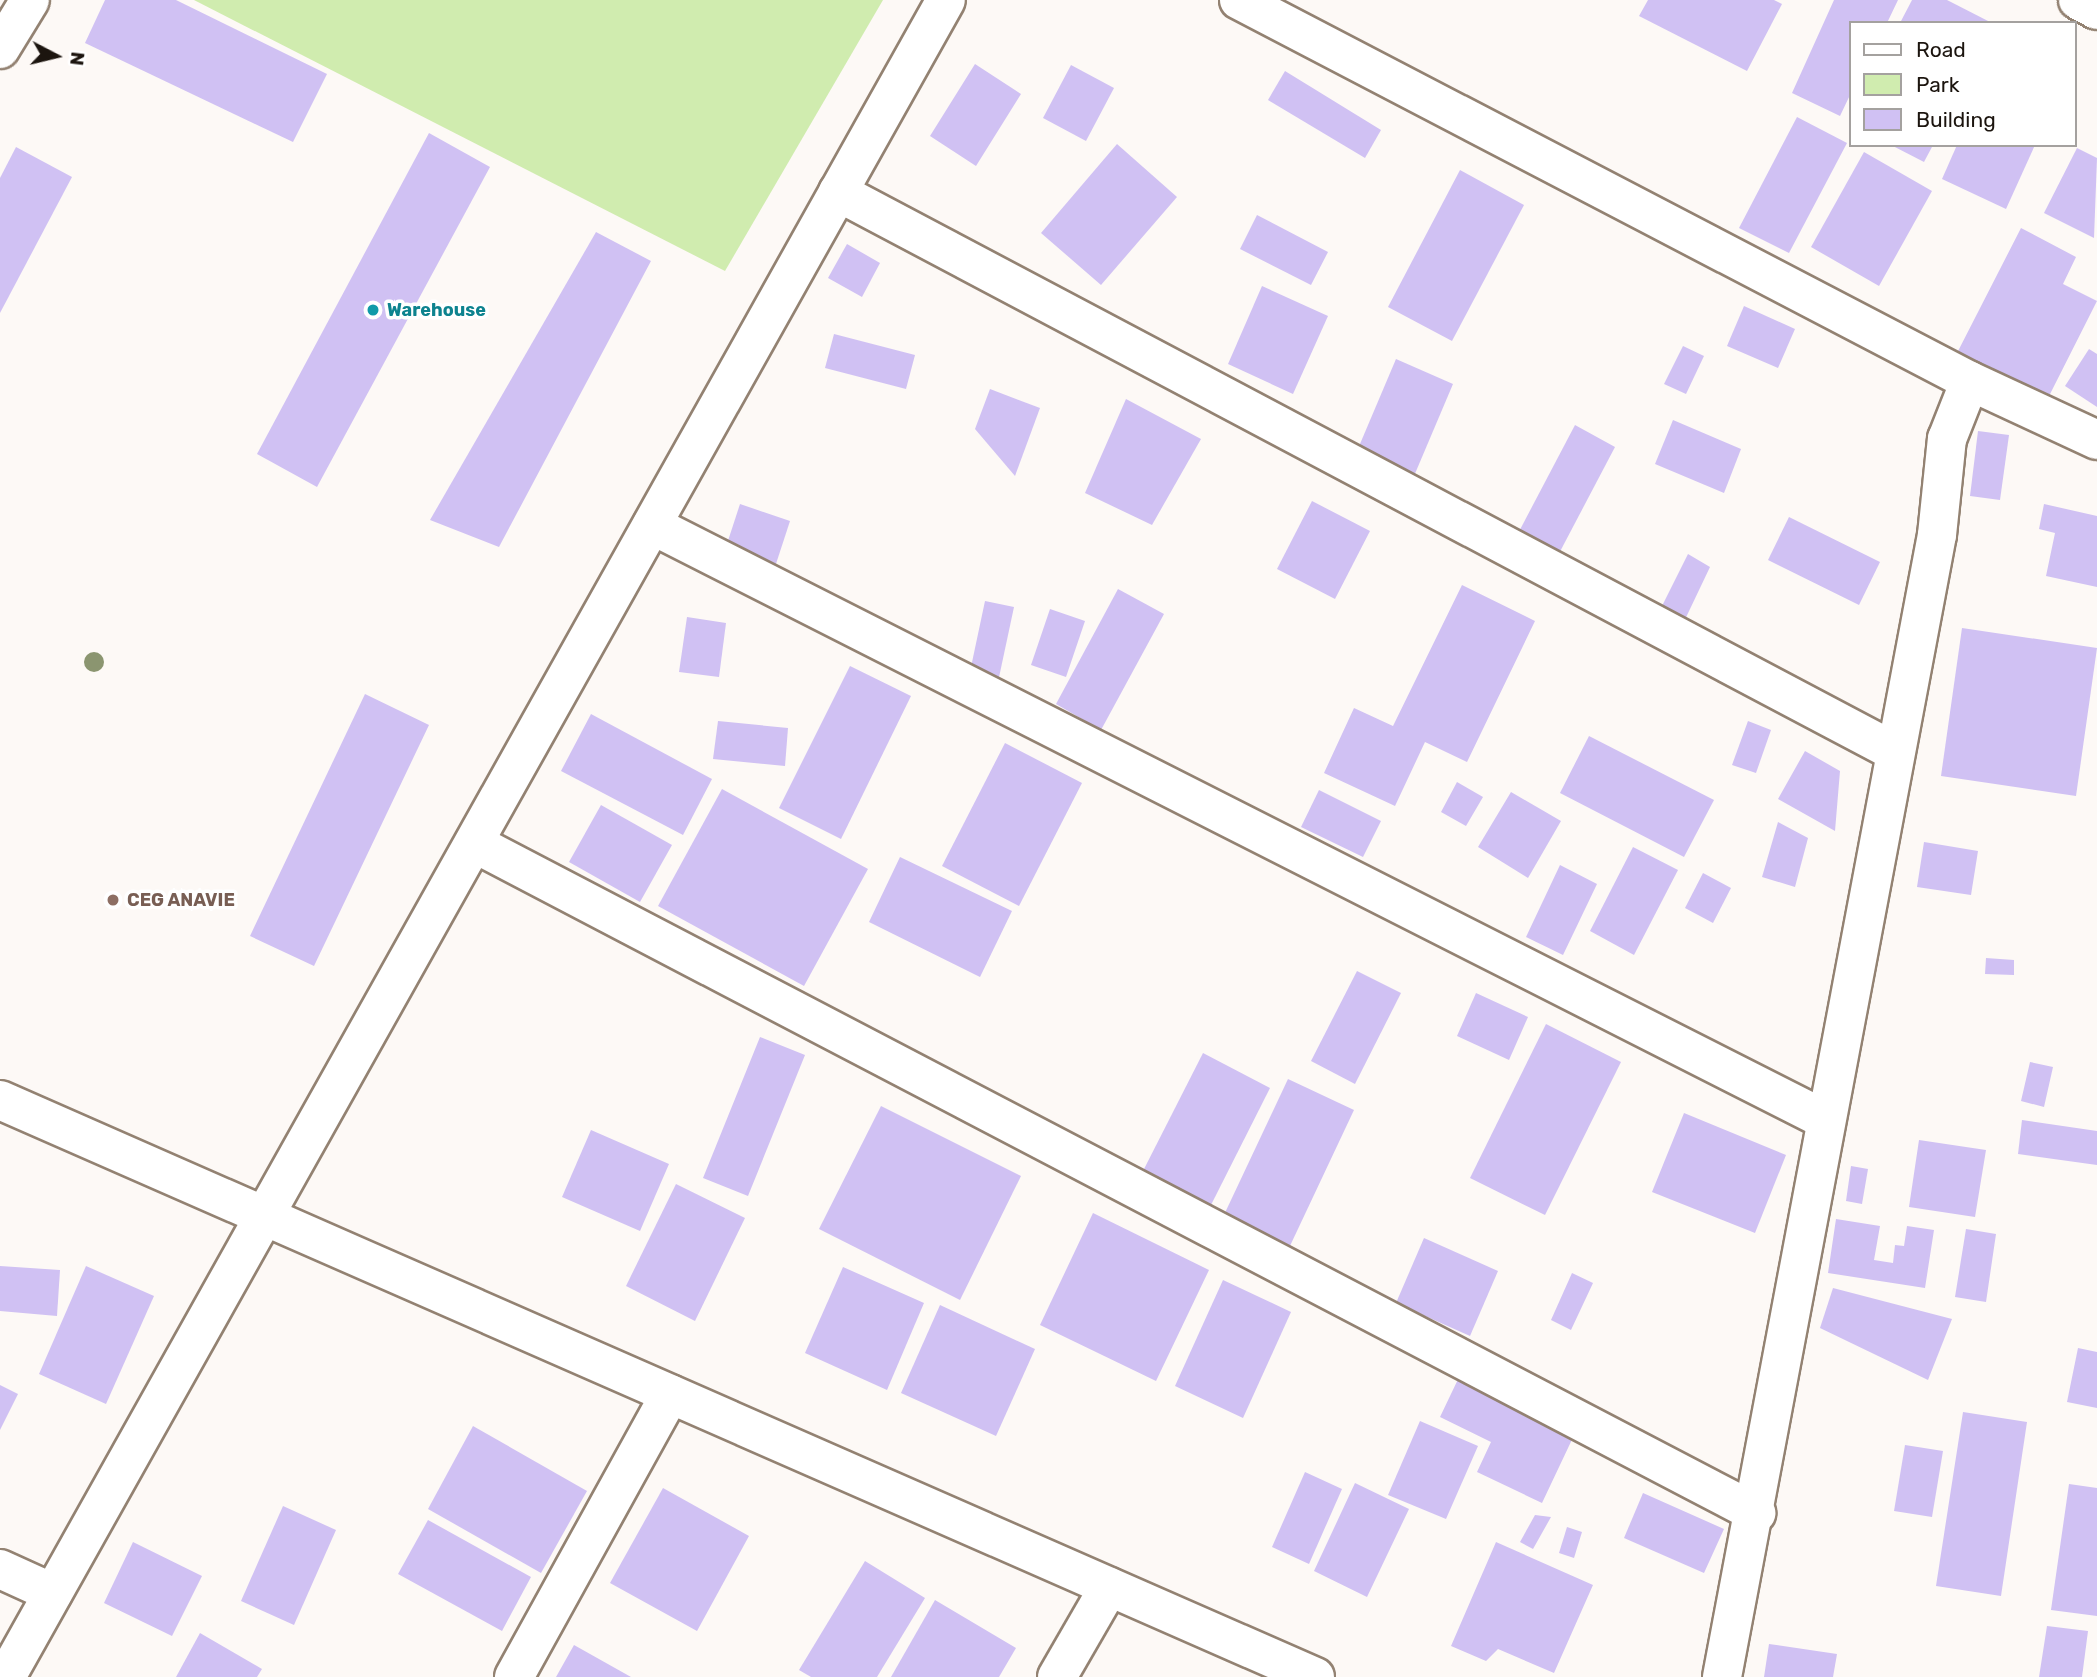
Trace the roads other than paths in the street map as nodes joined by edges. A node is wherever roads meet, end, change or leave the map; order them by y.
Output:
1 (30, 0) edge
2 (946, 0) edge
3 (1239, 0) edge
4 (2078, 0) edge
5 (2097, 10) edge
6 (0, 49) edge
7 (838, 192) junction
8 (1970, 381) junction
9 (2097, 440) edge
10 (652, 525) junction
11 (1895, 752) junction
12 (474, 843) junction
13 (0, 1100) edge
14 (1826, 1120) junction
15 (264, 1216) junction
16 (670, 1394) junction
17 (1756, 1513) junction
18 (0, 1569) edge
19 (1109, 1587) junction
20 (53, 1593) junction
21 (6, 1677) edge
22 (514, 1677) edge
23 (1057, 1677) edge
24 (1315, 1677) edge
25 (1722, 1677) edge

1 - 6 street
2 - 7 street
3 - 8 street
4 - 5 street
7 - 10 street
7 - 11 street
8 - 9 street
8 - 11 street
10 - 12 street
10 - 14 street
11 - 14 street
12 - 15 street
12 - 17 street
13 - 15 street
14 - 17 street
15 - 16 street
15 - 20 street
16 - 19 street
16 - 22 street
17 - 25 street
18 - 20 street
19 - 23 street
19 - 24 street
20 - 21 street

